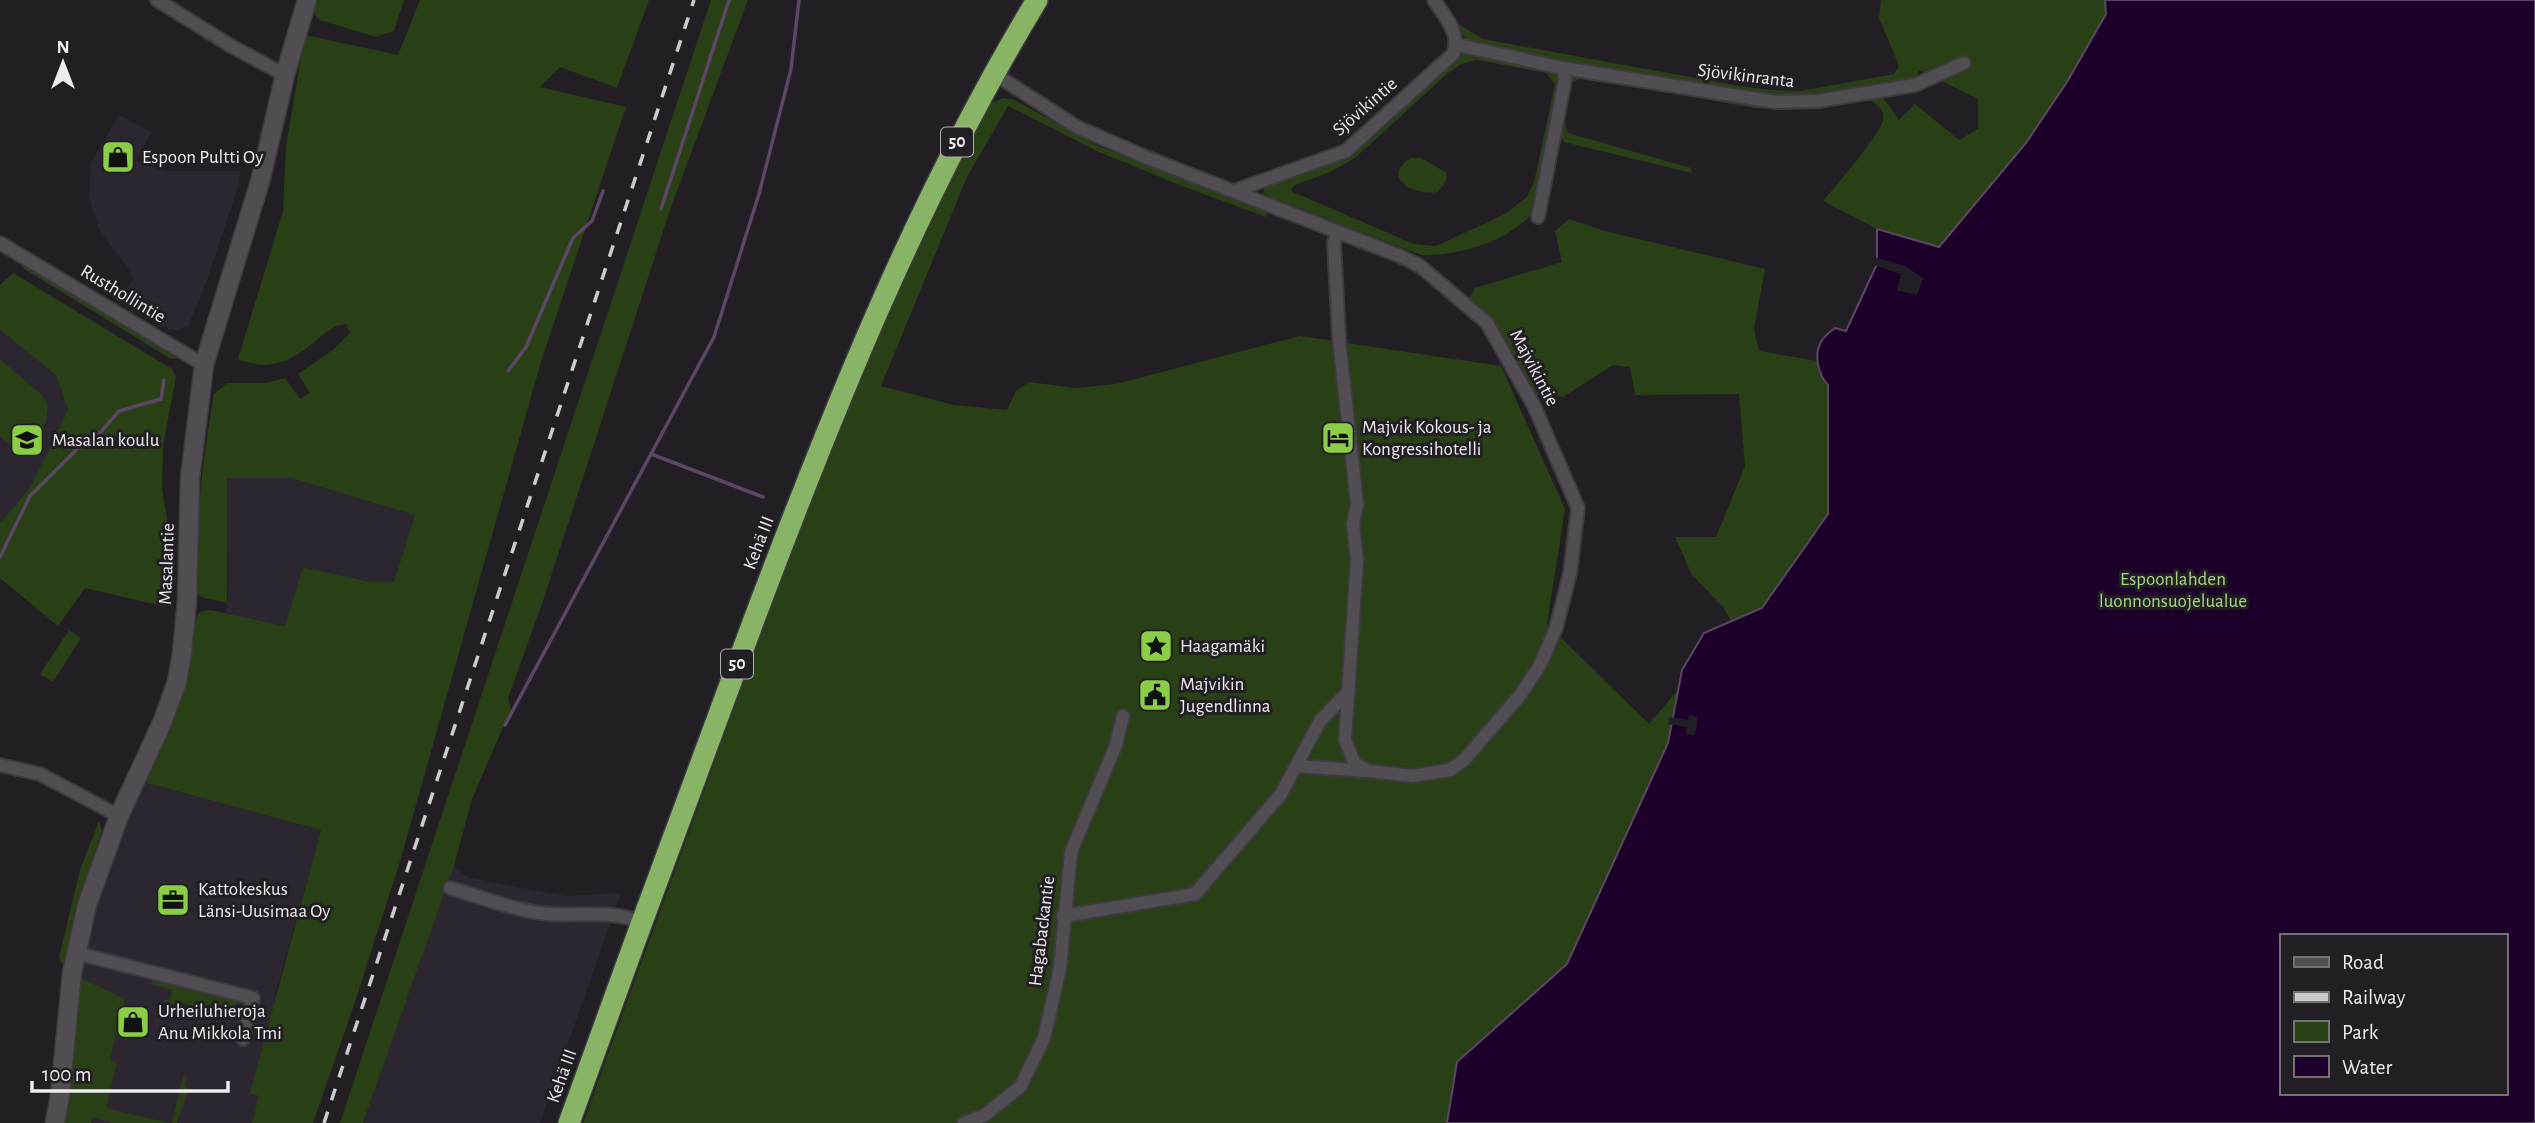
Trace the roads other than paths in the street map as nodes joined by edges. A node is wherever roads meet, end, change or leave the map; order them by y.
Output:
1 (157, 0) edge
2 (307, 0) edge
3 (1037, 0) edge
4 (1434, 0) edge
5 (1457, 45) junction
6 (1964, 63) dead end
7 (1563, 68) junction
8 (993, 73) junction
9 (285, 75) junction
10 (1234, 191) junction
11 (1538, 217) dead end
12 (1336, 237) junction
13 (0, 243) edge
14 (0, 253) edge
15 (21, 256) junction
16 (204, 365) junction
17 (1349, 691) junction
18 (1123, 716) dead end
19 (0, 765) edge
20 (1298, 766) junction
21 (1369, 771) junction
22 (118, 816) junction
23 (450, 888) dead end
24 (1063, 916) junction
25 (642, 922) junction
26 (76, 953) junction
27 (243, 1039) dead end
28 (55, 1123) edge
29 (569, 1123) edge
30 (964, 1123) edge

1 - 9 street
2 - 9 street, Masalantie
3 - 8 highway, Kehä III / 50
4 - 5 street
5 - 7 street, Sjövikinranta
5 - 10 street, Sjövikintie
6 - 7 street, Sjövikinranta
7 - 11 street
8 - 10 street, Majvikintie
8 - 25 highway, Kehä III / 50
9 - 16 street, Masalantie
10 - 12 street, Majvikintie
12 - 17 street
12 - 21 street, Majvikintie
13 - 15 street, Rusthollintie
14 - 15 street, Rusthollintie
15 - 16 street, Rusthollintie
16 - 22 street, Masalantie
17 - 20 street
17 - 21 street
18 - 24 street, Hagabackantie
19 - 22 street
20 - 21 street, Majvikintie
20 - 24 street
22 - 26 street, Masalantie
23 - 25 street
24 - 30 street, Hagabackantie
25 - 29 highway, Kehä III / 50
26 - 27 street
26 - 28 street, Masalantie

